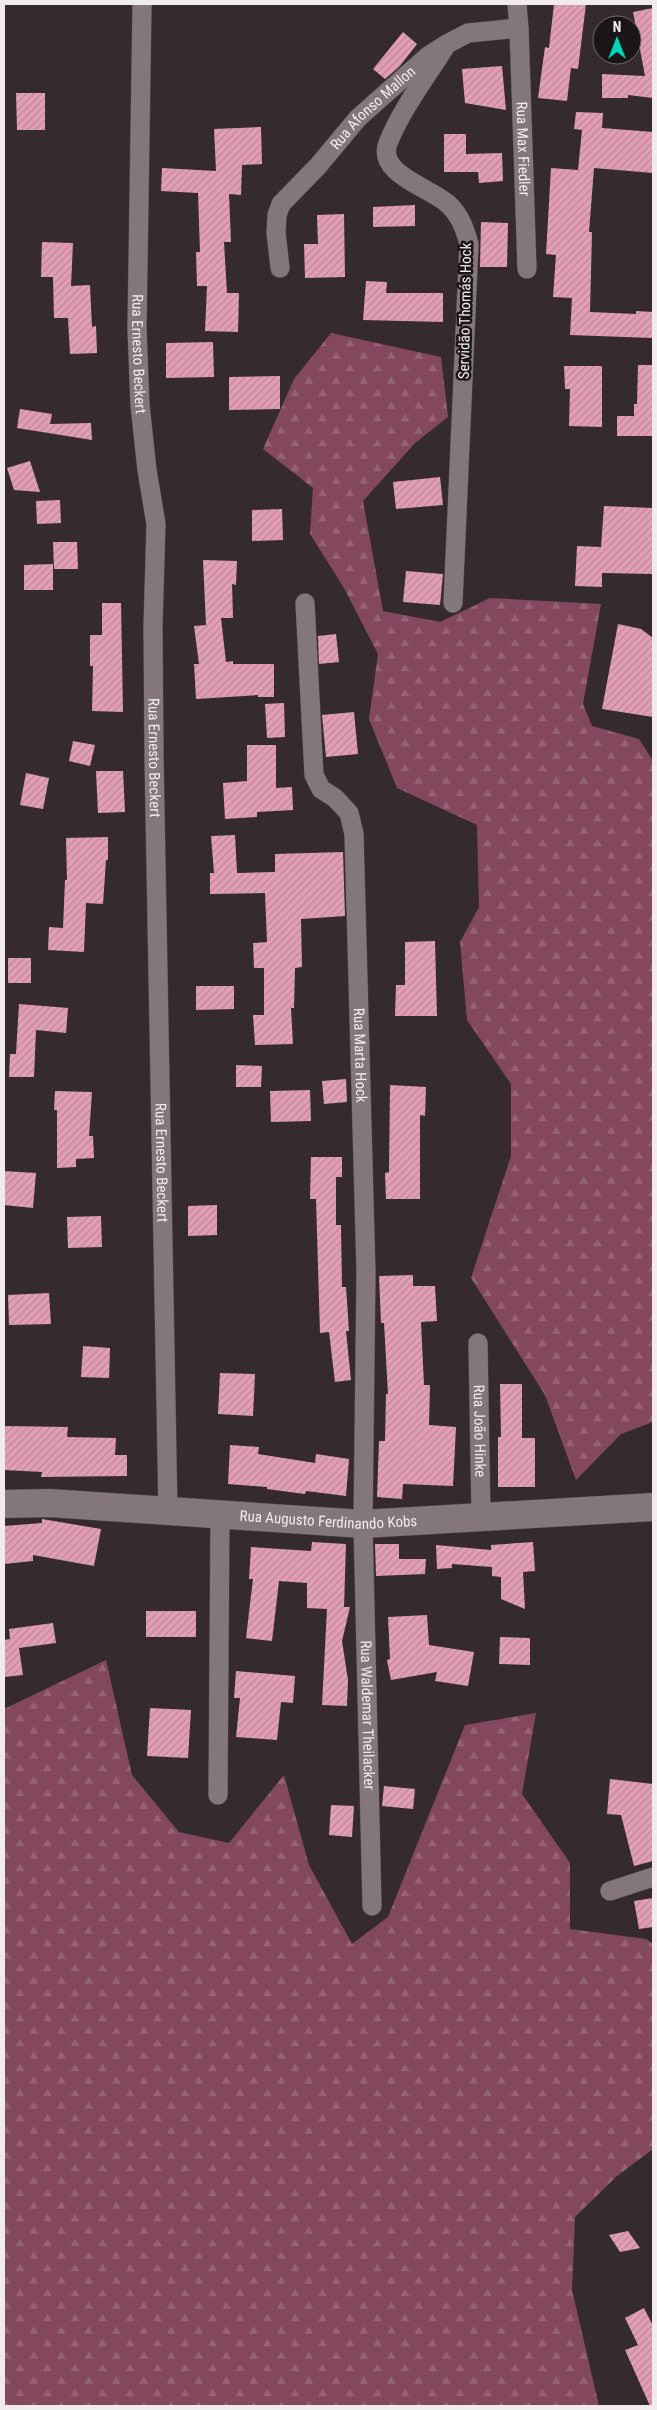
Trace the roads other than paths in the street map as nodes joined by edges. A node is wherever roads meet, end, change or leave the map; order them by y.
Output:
1 (142, 4) edge
2 (517, 4) edge
3 (519, 28) junction
4 (446, 44) junction
5 (280, 268) dead end
6 (527, 269) dead end
7 (305, 602) dead end
8 (453, 603) dead end
9 (478, 1343) dead end
10 (4, 1504) edge
11 (653, 1507) edge
12 (168, 1512) junction
13 (220, 1516) junction
14 (481, 1517) junction
15 (363, 1524) junction
16 (218, 1795) dead end
17 (653, 1877) edge
18 (610, 1891) dead end
19 (372, 1906) dead end

1 - 12 street, Rua Ernesto Beckert
2 - 3 street
3 - 4 street, Rua Afonso Mallon
3 - 6 street, Rua Max Fiedler
4 - 5 street, Rua Afonso Mallon
4 - 8 street, Servidão Thomás Hock
7 - 15 street, Rua Marta Hock
9 - 14 street, Rua João Hinke
10 - 12 street, Rua Augusto Ferdinando Kobs
11 - 14 street, Rua Augusto Ferdinando Kobs
12 - 13 street, Rua Augusto Ferdinando Kobs
13 - 15 street, Rua Augusto Ferdinando Kobs
13 - 16 street
14 - 15 street, Rua Augusto Ferdinando Kobs
15 - 19 street, Rua Waldemar Theilacker
17 - 18 street

